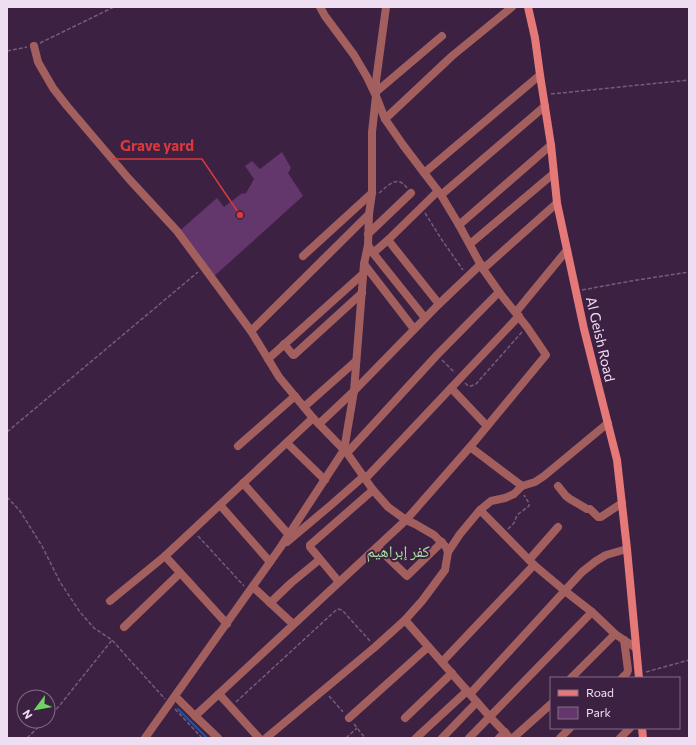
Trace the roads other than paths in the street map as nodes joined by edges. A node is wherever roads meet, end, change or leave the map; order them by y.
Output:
1 (320, 7) edge
2 (386, 7) edge
3 (512, 7) edge
4 (528, 7) edge
5 (442, 36) dead end
6 (34, 46) road end
7 (540, 75) junction
8 (376, 94) junction
9 (545, 106) junction
10 (385, 119) junction
11 (551, 145) junction
12 (424, 173) junction
13 (553, 174) junction
14 (439, 193) junction
15 (411, 194) road end
16 (371, 197) junction
17 (558, 203) junction
18 (369, 214) junction
19 (459, 225) junction
20 (368, 234) junction
21 (388, 240) junction
22 (470, 244) junction
23 (368, 245) junction
24 (567, 250) junction
25 (373, 253) junction
26 (303, 256) dead end
27 (364, 264) junction
28 (482, 266) junction
29 (364, 273) junction
30 (499, 292) junction
31 (362, 293) junction
32 (439, 304) junction
33 (517, 314) junction
34 (425, 318) junction
35 (414, 329) junction
36 (251, 331) junction
37 (284, 344) junction
38 (268, 359) junction
39 (356, 361) junction
40 (451, 388) junction
41 (354, 391) junction
42 (295, 396) junction
43 (304, 407) junction
44 (313, 418) junction
45 (608, 423) junction
46 (320, 424) junction
47 (487, 426) junction
48 (287, 443) junction
49 (238, 446) dead end
50 (470, 447) junction
51 (345, 451) junction
52 (365, 477) junction
53 (325, 480) junction
54 (243, 483) junction
55 (558, 486) dead end
56 (520, 487) junction
57 (373, 490) junction
58 (622, 503) junction
59 (220, 505) junction
60 (480, 510) junction
61 (406, 520) junction
62 (558, 527) dead end
63 (288, 536) junction
64 (442, 542) junction
65 (377, 547) junction
66 (280, 548) junction
67 (627, 549) junction
68 (448, 552) junction
69 (164, 556) junction
70 (319, 560) junction
71 (270, 562) junction
72 (531, 563) junction
73 (180, 573) junction
74 (339, 582) junction
75 (251, 589) junction
76 (565, 591) junction
77 (110, 601) dead end
78 (270, 603) junction
79 (592, 612) junction
80 (405, 620) junction
81 (227, 624) junction
82 (293, 624) junction
83 (124, 627) dead end
84 (615, 634) junction
85 (624, 640) junction
86 (428, 647) junction
87 (636, 648) junction
88 (442, 662) junction
89 (452, 674) junction
90 (639, 676) edge
91 (572, 677) edge
92 (623, 677) edge
93 (468, 693) junction
94 (219, 694) junction
95 (175, 696) junction
96 (477, 702) junction
97 (550, 705) edge
98 (195, 716) junction
99 (349, 718) dead end
100 (405, 718) dead end
101 (490, 718) junction
102 (569, 729) edge
103 (629, 729) edge
104 (505, 736) edge
105 (145, 738) edge
106 (218, 738) edge
107 (259, 738) edge
108 (266, 738) edge
109 (416, 738) edge
110 (442, 738) edge
111 (469, 738) edge
112 (513, 738) edge
113 (560, 738) edge
114 (620, 738) edge

1 - 8 street
2 - 8 street
3 - 10 street
4 - 7 main road, Al Geish Road
5 - 8 street
6 - 36 street
7 - 9 main road, Al Geish Road
7 - 12 street
8 - 10 street
8 - 16 street
9 - 11 main road, Al Geish Road
9 - 14 street
10 - 12 street
11 - 13 main road, Al Geish Road
11 - 19 street
12 - 14 street
13 - 17 main road, Al Geish Road
13 - 22 street
14 - 19 street
14 - 21 street
15 - 20 street
16 - 18 street
16 - 26 street
17 - 24 main road, Al Geish Road
17 - 28 street
18 - 20 street
18 - 36 street
19 - 22 street
20 - 23 street
21 - 25 street
21 - 32 street
22 - 28 street
23 - 25 street
23 - 27 street
24 - 33 street
24 - 45 main road, Al Geish Road
25 - 34 street
27 - 29 street
27 - 35 street
28 - 30 street
28 - 32 street
29 - 31 street
29 - 37 street
30 - 33 street
30 - 51 street
31 - 37 street
31 - 39 street
32 - 34 street
33 - 40 street
33 - 47 street
34 - 35 street
35 - 41 street
36 - 38 street
37 - 38 street
38 - 42 street
39 - 41 street
39 - 43 street
40 - 47 street
40 - 52 street
41 - 46 street
41 - 51 street
42 - 43 street
42 - 49 street
43 - 44 street
44 - 46 street
44 - 48 street
45 - 56 street
45 - 58 main road, Al Geish Road
46 - 51 street
47 - 50 street
48 - 53 street
48 - 54 street
50 - 56 street
50 - 61 street
51 - 52 street
51 - 53 street
52 - 57 street
52 - 66 street
53 - 63 street
54 - 59 street
54 - 63 street
55 - 58 street
56 - 60 street
57 - 61 street
57 - 70 street
58 - 67 main road, Al Geish Road
59 - 69 street
59 - 71 street
60 - 68 street
60 - 72 street
61 - 64 street
61 - 65 street
62 - 72 street
63 - 66 street
64 - 65 street
64 - 68 street
65 - 74 street
66 - 71 street
67 - 76 street
67 - 87 main road, Al Geish Road
68 - 80 street
69 - 73 street
69 - 77 street
70 - 74 street
70 - 78 street
71 - 75 street
72 - 76 street
72 - 88 street
73 - 81 street
73 - 83 street
74 - 82 street
75 - 78 street
75 - 81 street
76 - 79 street
76 - 93 street
78 - 82 street
79 - 84 street
79 - 101 street
80 - 86 street
80 - 108 street
81 - 95 street
82 - 94 street
84 - 85 street
84 - 91 street
85 - 87 street
85 - 92 street
86 - 88 street
86 - 99 street
87 - 90 main road, Al Geish Road
88 - 89 street
89 - 93 street
89 - 100 street
93 - 96 street
93 - 109 street
94 - 98 street
94 - 107 street
95 - 98 street
95 - 105 street
96 - 101 street
96 - 110 street
97 - 112 street
98 - 106 street
101 - 104 street
101 - 111 street
102 - 113 street
103 - 114 street

